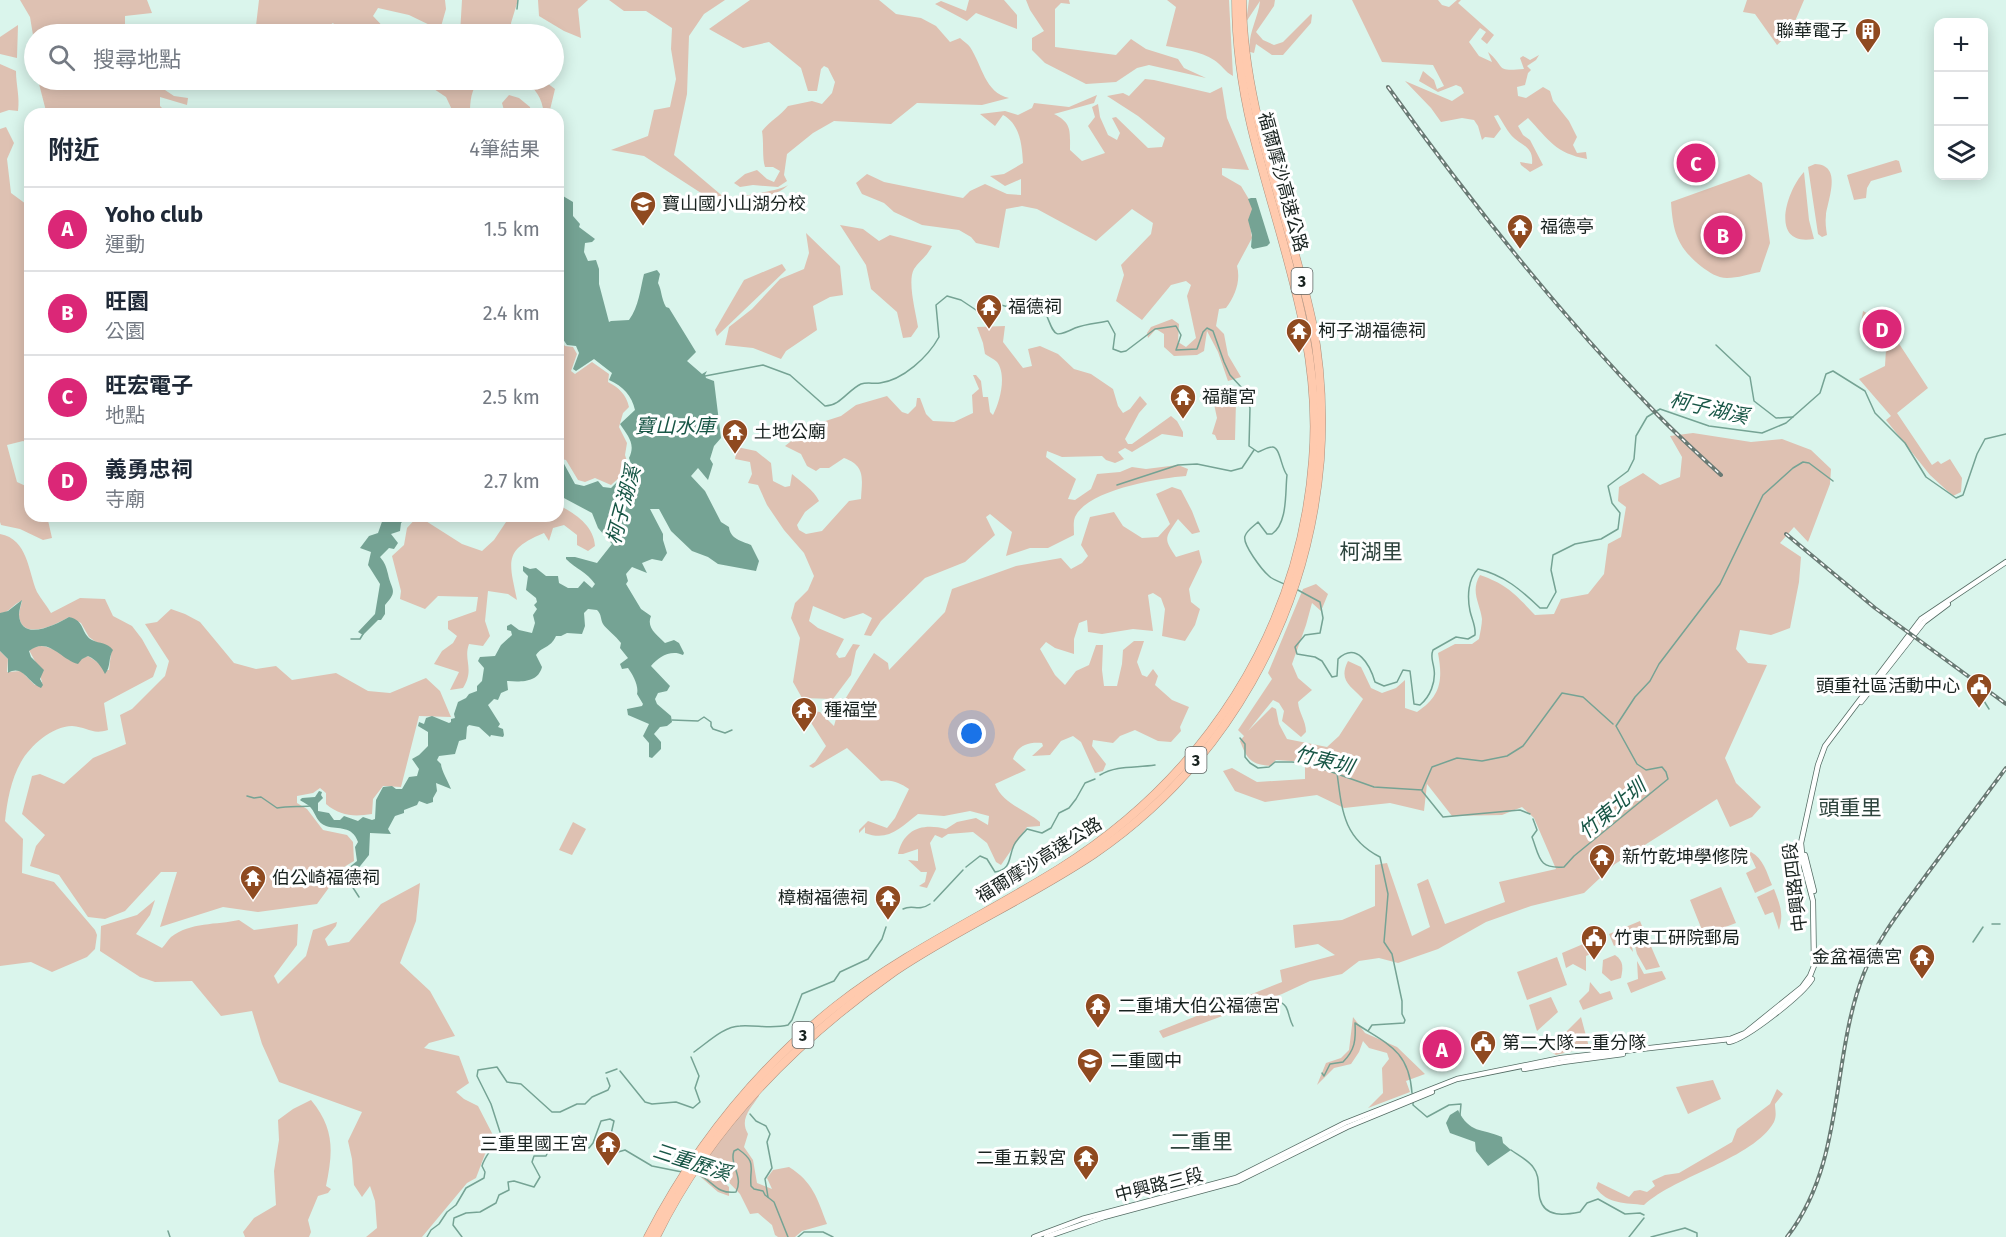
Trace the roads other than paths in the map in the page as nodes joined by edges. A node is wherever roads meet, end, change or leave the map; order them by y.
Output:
1 (1236, 0) edge
2 (1242, 0) edge
3 (1246, 10) dead end
4 (1243, 45) junction
5 (2006, 564) edge
6 (1298, 565) junction
7 (1385, 1108) junction
8 (680, 1186) junction
9 (648, 1237) edge
10 (656, 1237) edge
11 (1034, 1237) edge
12 (1046, 1237) edge

1 - 6 highway, 福爾摩沙高速公路 / 3
2 - 4 highway, 福爾摩沙高速公路 / 3
3 - 4 highway
4 - 6 highway, 福爾摩沙高速公路 / 3
5 - 7 main road, 中興路四段
6 - 8 highway, 福爾摩沙高速公路 / 3
7 - 11 main road, 中興路三段
7 - 12 main road, 中興路三段
8 - 9 highway, 福爾摩沙高速公路 / 3
8 - 10 highway, 福爾摩沙高速公路 / 3

